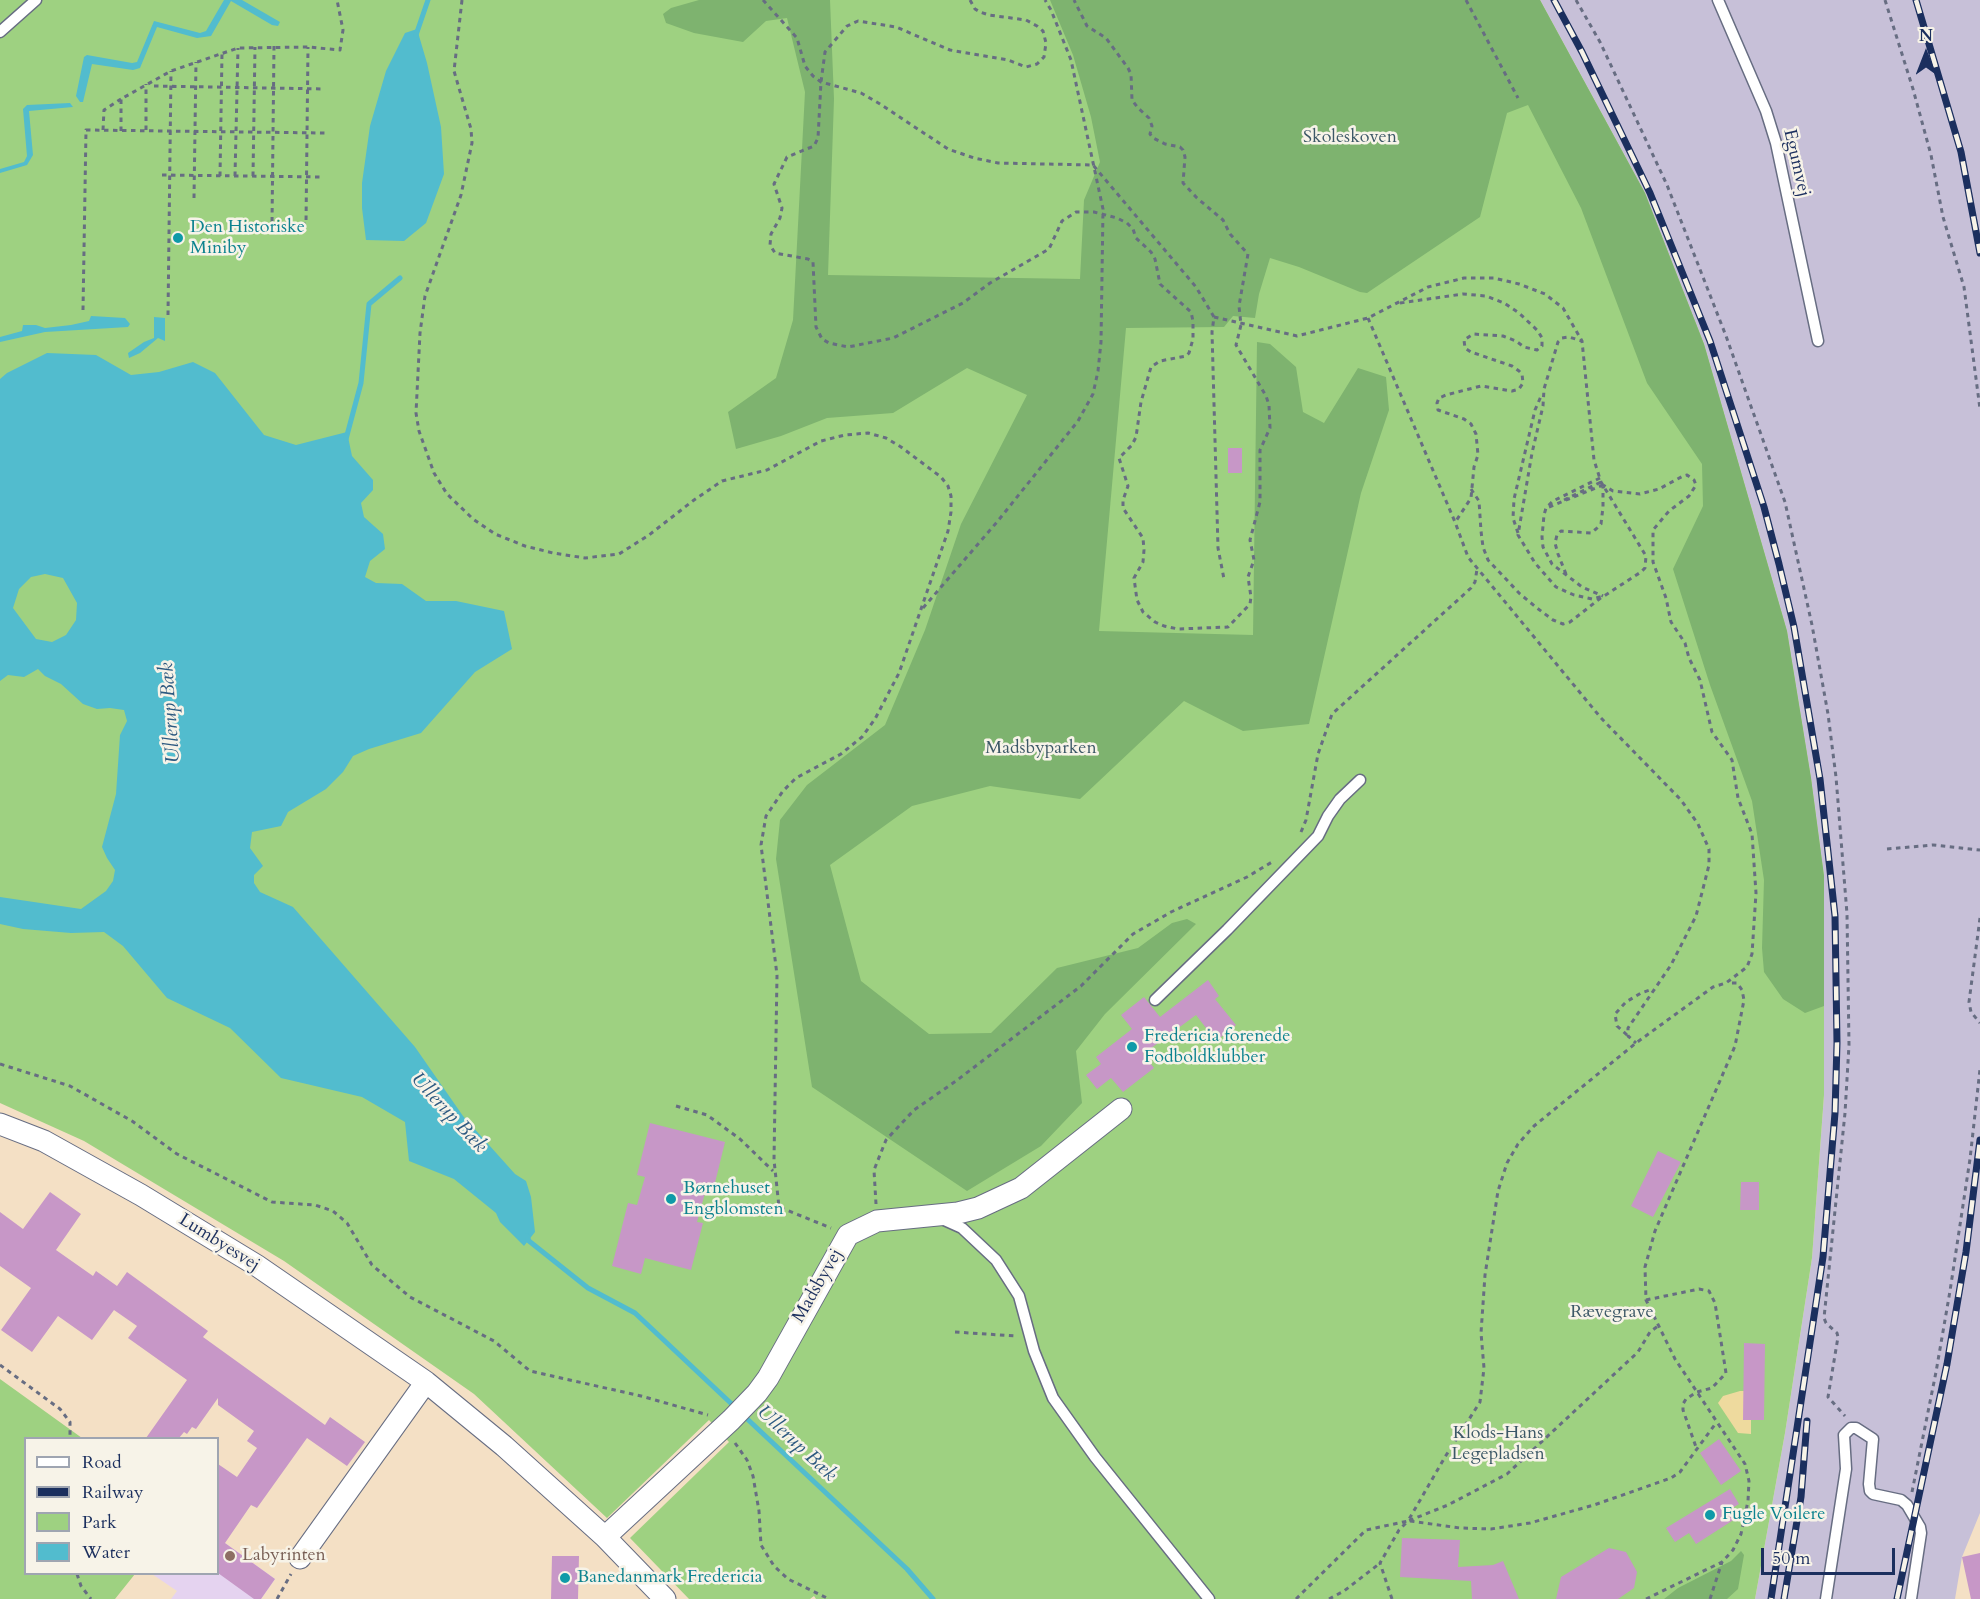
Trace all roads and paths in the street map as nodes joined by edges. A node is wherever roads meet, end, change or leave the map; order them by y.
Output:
1 (36, 0) edge
2 (337, 0) edge
3 (462, 0) edge
4 (763, 0) edge
5 (970, 0) edge
6 (1045, 0) edge
7 (1074, 0) edge
8 (1466, 0) edge
9 (1576, 0) edge
10 (1718, 0) edge
11 (1886, 0) edge
12 (0, 32) edge
13 (255, 46) junction
14 (274, 46) junction
15 (308, 46) junction
16 (238, 48) junction
17 (222, 53) junction
18 (196, 62) junction
19 (171, 71) junction
20 (821, 82) junction
21 (147, 84) junction
22 (154, 86) dead end
23 (171, 87) junction
24 (195, 87) junction
25 (221, 88) junction
26 (237, 88) junction
27 (255, 88) junction
28 (273, 88) junction
29 (307, 89) junction
30 (325, 89) dead end
31 (1518, 98) dead end
32 (121, 99) junction
33 (103, 130) junction
34 (121, 131) junction
35 (146, 131) junction
36 (170, 131) junction
37 (195, 132) junction
38 (221, 132) junction
39 (236, 132) junction
40 (254, 132) junction
41 (273, 133) junction
42 (307, 133) junction
43 (325, 133) dead end
44 (1093, 165) junction
45 (162, 175) dead end
46 (170, 175) junction
47 (195, 176) junction
48 (220, 176) junction
49 (235, 176) junction
50 (254, 176) junction
51 (272, 177) junction
52 (306, 177) junction
53 (324, 177) dead end
54 (194, 198) dead end
55 (1103, 214) junction
56 (1395, 304) junction
57 (83, 310) dead end
58 (168, 315) dead end
59 (1214, 317) junction
60 (1368, 318) junction
61 (1241, 325) junction
62 (1582, 341) junction
63 (1818, 341) dead end
64 (1544, 389) junction
65 (1980, 409) edge
66 (1601, 482) junction
67 (1471, 488) junction
68 (1546, 508) junction
69 (1455, 522) junction
70 (1518, 535) junction
71 (1477, 569) junction
72 (1566, 575) junction
73 (1224, 579) dead end
74 (1604, 596) junction
75 (922, 610) junction
76 (1360, 780) dead end
77 (1299, 836) dead end
78 (1887, 849) dead end
79 (1980, 850) edge
80 (1280, 856) dead end
81 (1980, 918) edge
82 (1726, 983) junction
83 (1654, 989) junction
84 (1155, 1000) dead end
85 (1980, 1023) edge
86 (1628, 1036) junction
87 (1636, 1043) junction
88 (0, 1064) edge
89 (1980, 1069) edge
90 (676, 1106) dead end
91 (1121, 1109) dead end
92 (0, 1124) edge
93 (774, 1172) junction
94 (933, 1215) junction
95 (877, 1221) junction
96 (848, 1234) junction
97 (1646, 1300) junction
98 (1658, 1326) junction
99 (955, 1332) dead end
100 (1030, 1337) junction
101 (0, 1365) edge
102 (426, 1382) junction
103 (1697, 1392) junction
104 (1717, 1422) junction
105 (728, 1424) junction
106 (1851, 1428) junction
107 (70, 1437) edge
108 (1697, 1450) junction
109 (1906, 1505) junction
110 (1408, 1521) junction
111 (605, 1537) junction
112 (300, 1558) joint
113 (1722, 1562) junction
114 (1380, 1563) junction
115 (77, 1575) edge
116 (1300, 1595) junction
117 (91, 1599) edge
118 (278, 1599) edge
119 (665, 1599) edge
120 (829, 1599) edge
121 (1209, 1599) edge
122 (1296, 1599) edge
123 (1304, 1599) edge
124 (1329, 1599) edge
125 (1392, 1599) edge
126 (1646, 1599) edge
127 (1710, 1599) edge
128 (1826, 1599) edge
129 (1911, 1599) edge

1 - 12 lane
2 - 15 path
3 - 75 path
4 - 20 path
5 - 20 path
6 - 44 path
7 - 61 path
8 - 31 path
9 - 106 path
10 - 63 lane, Egumvej
11 - 65 path
13 - 14 path
13 - 16 path
13 - 27 path
14 - 15 path
14 - 28 path
15 - 29 path
16 - 17 path
16 - 26 path
17 - 18 path
17 - 25 path
18 - 19 path
18 - 24 path
19 - 21 path
19 - 23 path
20 - 44 path
20 - 55 path
21 - 32 path
21 - 35 path
22 - 23 path
23 - 24 path
23 - 36 path
24 - 25 path
24 - 37 path
25 - 26 path
25 - 38 path
26 - 27 path
26 - 39 path
27 - 28 path
27 - 40 path
28 - 29 path
28 - 41 path
29 - 30 path
29 - 42 path
32 - 33 path
32 - 34 path
33 - 34 path
33 - 57 path
34 - 35 path
35 - 36 path
36 - 37 path
36 - 46 path
37 - 38 path
37 - 47 path
38 - 39 path
38 - 48 path
39 - 40 path
39 - 49 path
40 - 41 path
40 - 50 path
41 - 42 path
41 - 51 path
42 - 43 path
42 - 52 path
44 - 55 path
44 - 59 path
45 - 46 path
46 - 47 path
46 - 58 path
47 - 48 path
47 - 54 path
48 - 49 path
49 - 50 path
50 - 51 path
51 - 52 path
51 - 52 path
52 - 53 path
55 - 61 path
55 - 75 path
56 - 60 path
56 - 62 path
56 - 67 path
59 - 61 path
59 - 73 path
60 - 61 path
60 - 69 path
62 - 64 path
62 - 66 path
64 - 70 path
64 - 70 path
66 - 68 path
66 - 68 path
66 - 72 path
66 - 74 path
66 - 82 path
67 - 69 path
67 - 74 path
68 - 72 path
69 - 71 path
70 - 74 path
71 - 77 path
71 - 83 path
72 - 74 path
75 - 93 path
76 - 84 lane
78 - 79 path
80 - 95 path
81 - 85 path
82 - 87 path
82 - 97 path
83 - 86 path
83 - 86 path
86 - 87 path
87 - 110 path
88 - 105 path
89 - 109 path
90 - 93 path
91 - 94 street, Madsbyvej
92 - 102 street, Lumbyesvej
93 - 96 path
94 - 95 street, Madsbyvej
94 - 100 lane
95 - 96 street, Madsbyvej
96 - 105 street, Madsbyvej
97 - 98 path
97 - 103 path
98 - 103 path
98 - 110 path
99 - 100 path
100 - 121 lane
101 - 107 path
102 - 111 street, Lumbyesvej
102 - 112 street
103 - 104 path
103 - 108 path
104 - 108 path
104 - 113 path
105 - 111 street, Madsbyvej
105 - 120 path
106 - 109 lane
106 - 128 lane
108 - 110 path
109 - 129 lane
110 - 114 path
110 - 116 path
111 - 119 street, Lumbyesvej
112 - 118 path
113 - 126 path
113 - 127 path
114 - 124 path
114 - 125 path
115 - 117 path
116 - 122 path
116 - 123 path

